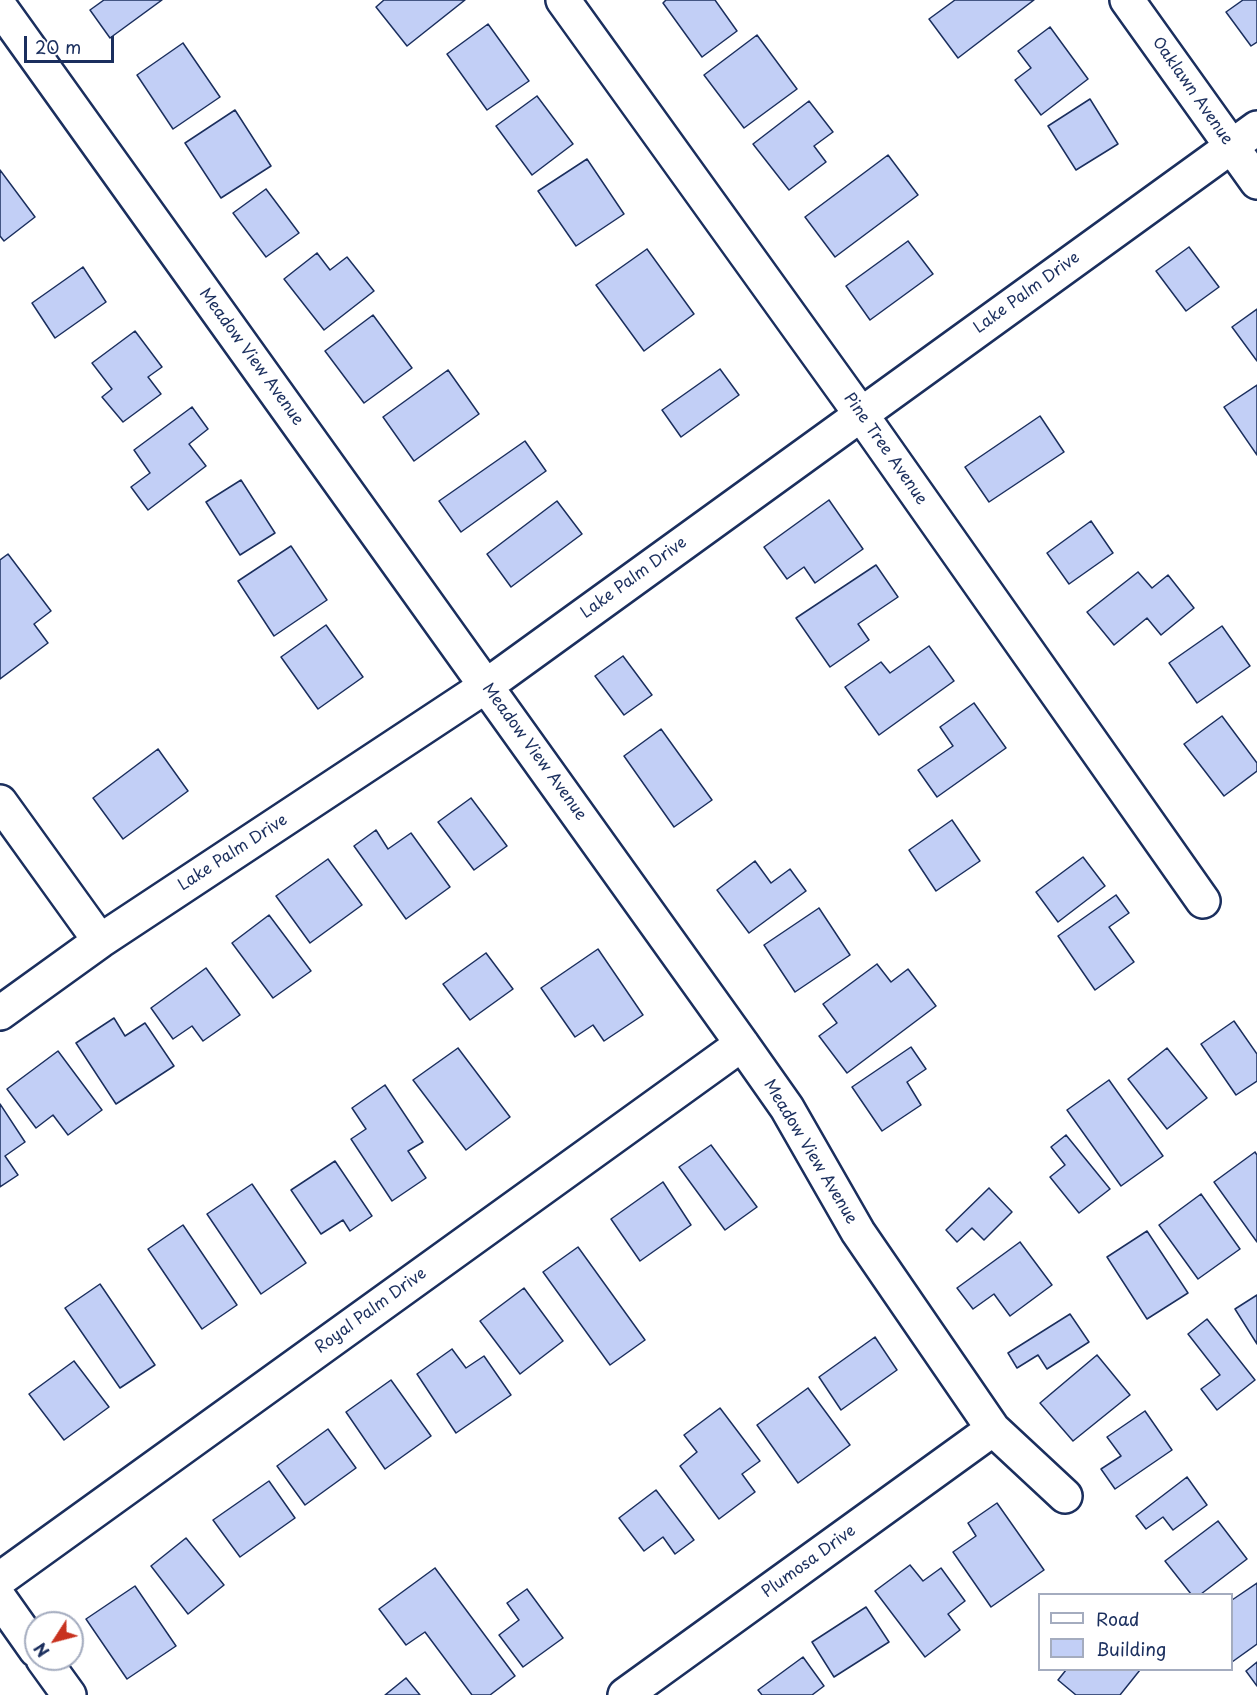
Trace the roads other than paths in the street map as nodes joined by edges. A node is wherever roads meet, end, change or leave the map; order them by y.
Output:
1 (563, 0) edge
2 (1128, 0) edge
3 (0, 7) edge
4 (1244, 137) edge
5 (1257, 182) edge
6 (860, 413) junction
7 (486, 686) junction
8 (0, 802) edge
9 (1203, 901) dead end
10 (100, 941) junction
11 (0, 1013) edge
12 (742, 1044) junction
13 (993, 1429) junction
14 (1065, 1496) dead end
15 (0, 1579) edge
16 (0, 1599) edge
17 (24, 1633) edge
18 (52, 1671) edge
19 (69, 1695) edge
20 (625, 1695) edge

1 - 6 street, Pine Tree Avenue
2 - 4 street, Oaklawn Avenue
3 - 7 street, Meadow View Avenue
4 - 5 street, Oaklawn Avenue
4 - 6 street, Lake Palm Drive
6 - 7 street, Lake Palm Drive
6 - 9 street, Pine Tree Avenue
7 - 10 street, Lake Palm Drive
7 - 12 street, Meadow View Avenue
8 - 10 street
10 - 11 street, Lake Palm Drive
12 - 13 street, Meadow View Avenue
12 - 15 street, Royal Palm Drive
13 - 14 street, Meadow View Avenue
13 - 20 street, Plumosa Drive
16 - 17 street
18 - 19 street

